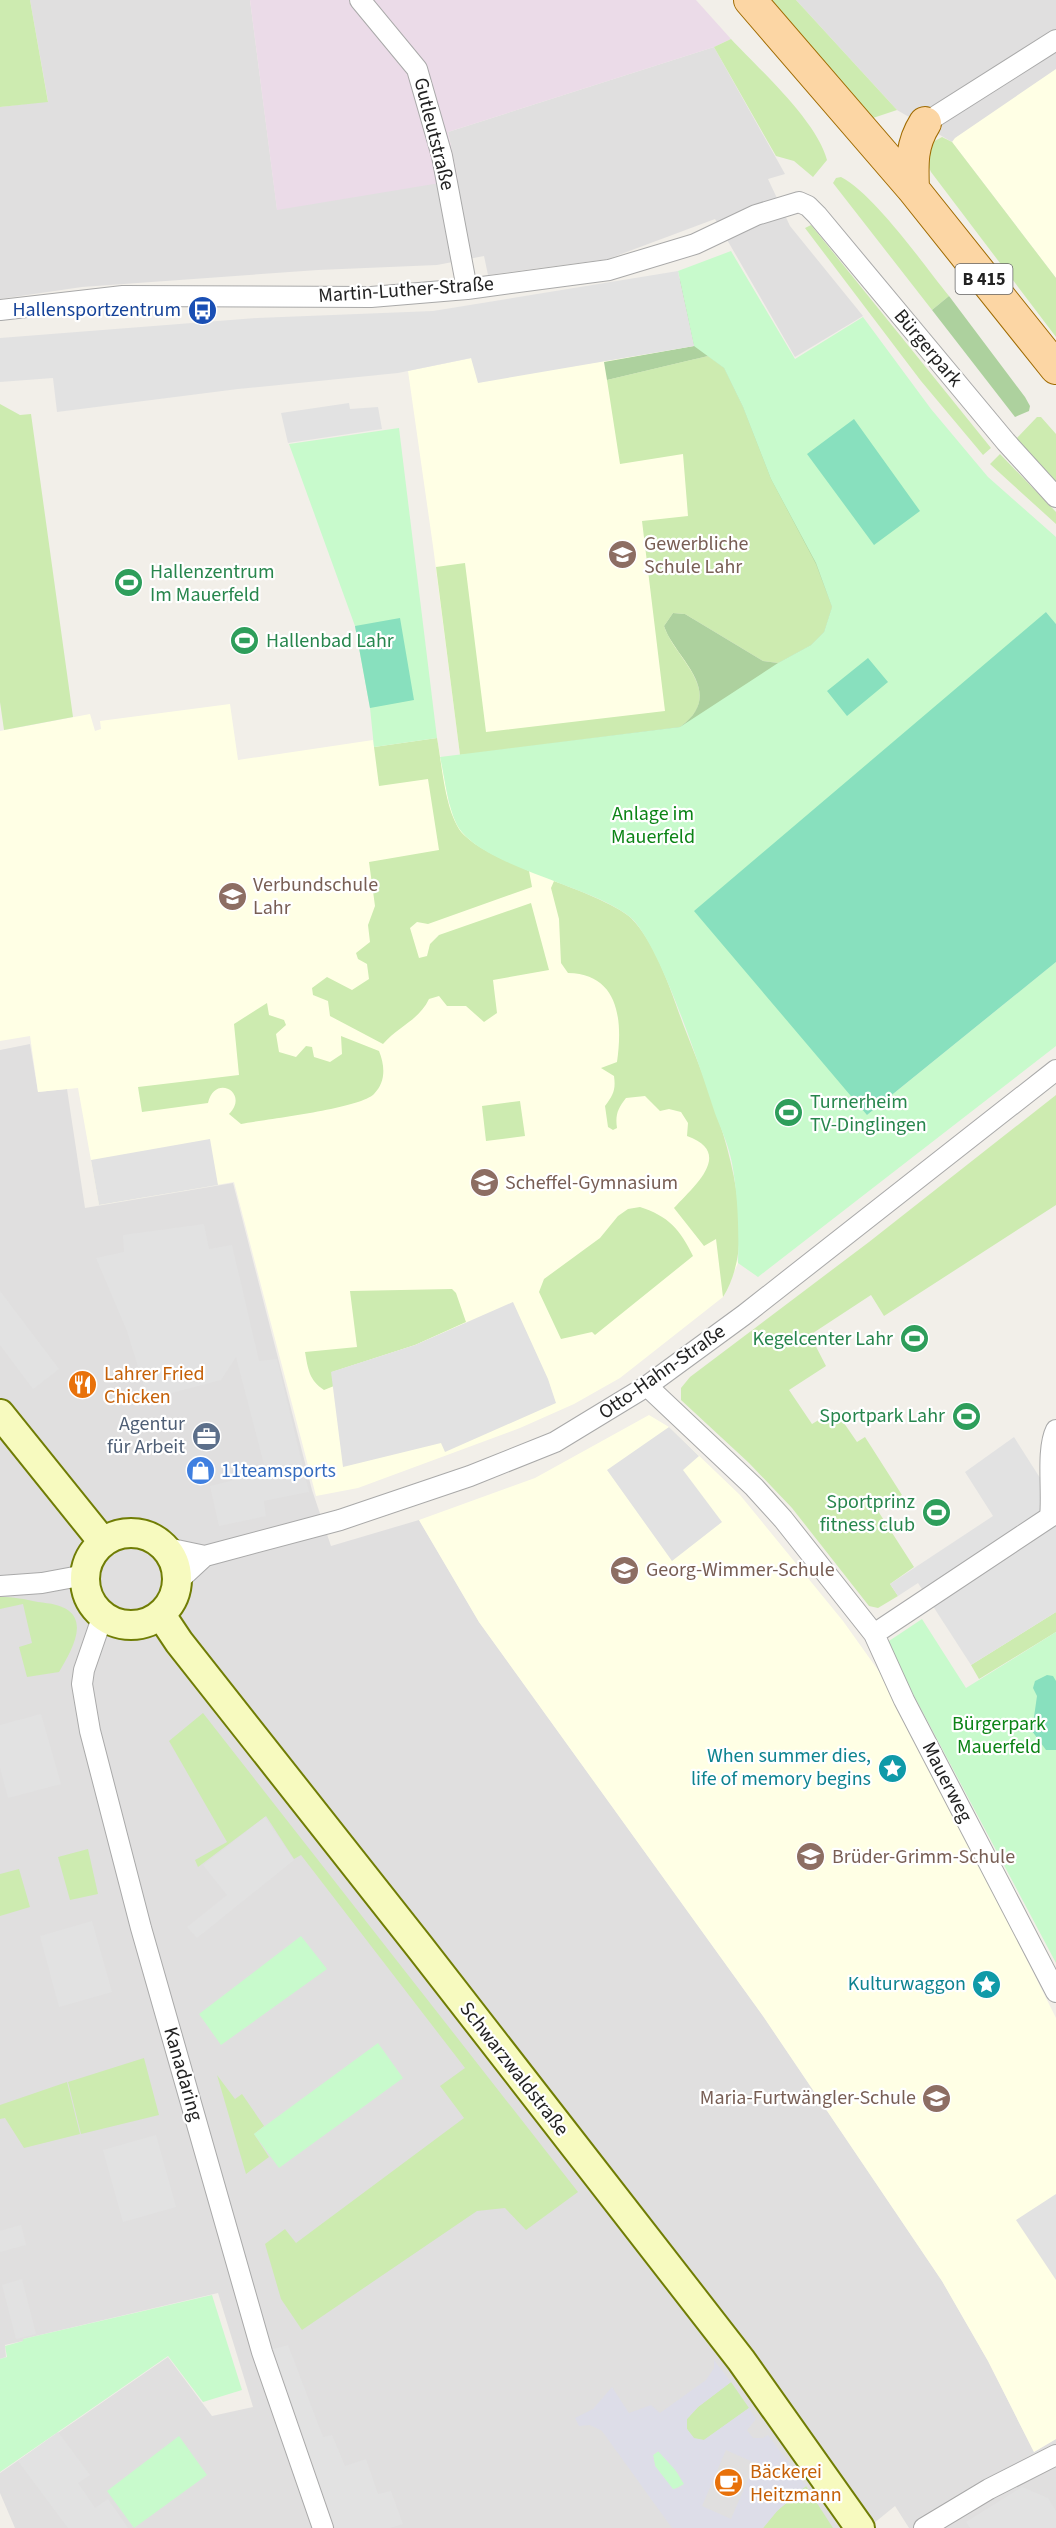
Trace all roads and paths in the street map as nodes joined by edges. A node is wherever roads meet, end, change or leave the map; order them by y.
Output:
1 (360, 0) edge
2 (750, 0) edge
3 (1056, 40) edge
4 (925, 123) junction
5 (862, 131) junction
6 (913, 189) junction
7 (799, 202) joint
8 (467, 289) junction
9 (0, 310) edge
10 (1056, 368) edge
11 (1056, 497) edge
12 (1056, 1070) edge
13 (647, 1386) junction
14 (0, 1414) edge
15 (1056, 1430) edge
16 (103, 1542) junction
17 (167, 1548) junction
18 (205, 1556) junction
19 (85, 1575) junction
20 (178, 1581) junction
21 (0, 1586) edge
22 (161, 1615) junction
23 (103, 1616) junction
24 (874, 1634) junction
25 (1056, 1992) edge
26 (1056, 2455) edge
27 (323, 2528) edge
28 (860, 2528) edge
29 (924, 2528) edge

1 - 8 street, Gutleutstraße
2 - 5 main road, B 415
3 - 4 street
4 - 5 main road
4 - 6 main road
5 - 6 main road, B 415
6 - 10 main road, B 415
7 - 8 street, Martin-Luther-Straße
7 - 11 street, Bürgerpark
8 - 9 street, Martin-Luther-Straße
12 - 13 street, Otto-Hahn-Straße
13 - 18 street, Otto-Hahn-Straße
13 - 24 street, Mauerweg
14 - 16 street
15 - 24 street
16 - 17 street
16 - 19 street
17 - 18 street, Otto-Hahn-Straße
17 - 20 street
18 - 20 street, Otto-Hahn-Straße
19 - 21 street
19 - 23 street
20 - 22 street
22 - 23 street
22 - 28 street, Schwarzwaldstraße
23 - 27 street, Kanadaring
24 - 25 street, Mauerweg
26 - 29 street

